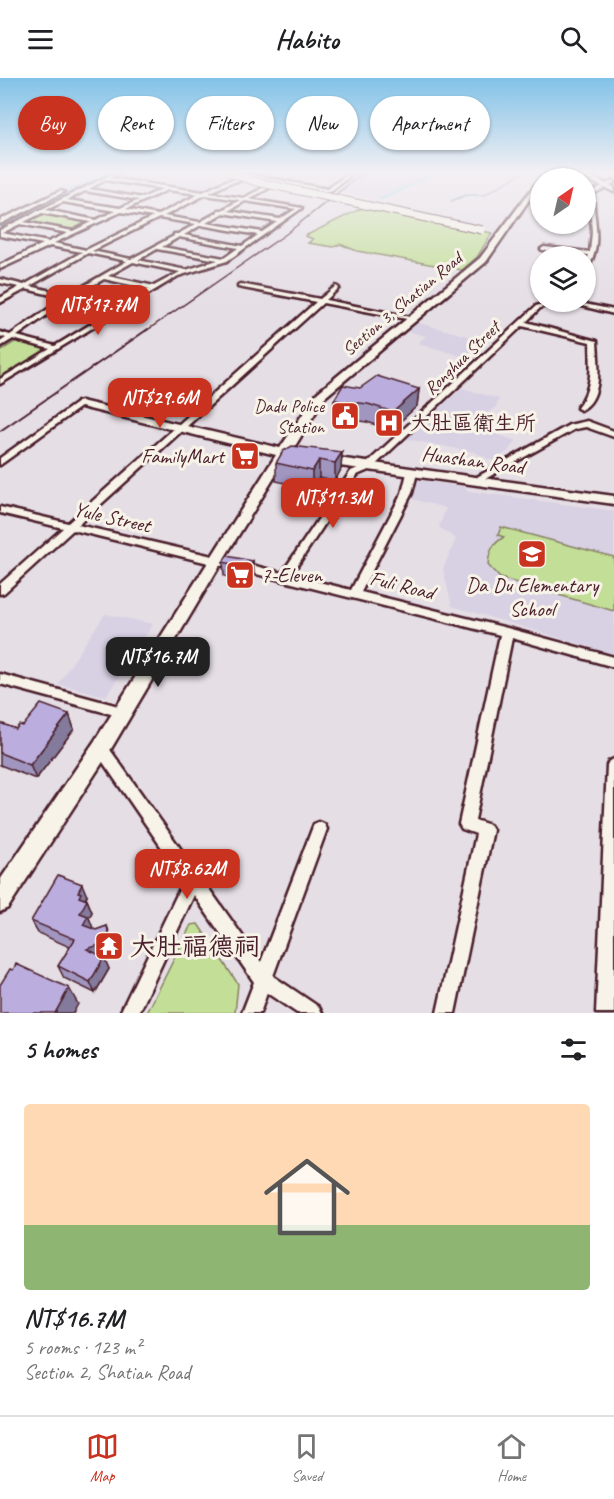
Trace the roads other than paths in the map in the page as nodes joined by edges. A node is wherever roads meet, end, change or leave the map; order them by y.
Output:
1 (2, 216) edge
2 (14, 216) edge
3 (31, 216) edge
4 (65, 216) edge
5 (107, 216) edge
6 (150, 216) edge
7 (160, 216) edge
8 (212, 216) edge
9 (249, 216) edge
10 (289, 216) edge
11 (419, 216) edge
12 (422, 216) edge
13 (515, 216) edge
14 (593, 216) edge
15 (157, 217) junction
16 (7, 219) junction
17 (21, 221) junction
18 (95, 221) junction
19 (282, 221) junction
20 (0, 222) edge
21 (197, 224) junction
22 (482, 230) junction
23 (72, 232) junction
24 (0, 233) edge
25 (503, 233) junction
26 (264, 234) junction
27 (176, 236) junction
28 (47, 243) junction
29 (595, 246) edge
30 (155, 247) junction
31 (244, 248) junction
32 (88, 251) junction
33 (0, 255) edge
34 (16, 259) junction
35 (132, 260) junction
36 (225, 260) junction
37 (0, 267) edge
38 (184, 271) junction
39 (103, 277) junction
40 (0, 281) edge
41 (23, 286) junction
42 (240, 286) dead end
43 (154, 288) junction
44 (336, 288) dead end
45 (69, 297) junction
46 (320, 300) junction
47 (0, 301) edge
48 (596, 308) edge
49 (120, 309) junction
50 (532, 312) edge
51 (614, 312) edge
52 (412, 318) junction
53 (520, 323) junction
54 (0, 334) edge
55 (13, 337) junction
56 (0, 345) edge
57 (55, 348) junction
58 (0, 382) edge
59 (81, 404) joint
60 (582, 408) dead end
61 (180, 430) junction
62 (614, 434) edge
63 (285, 454) junction
64 (0, 462) edge
65 (368, 467) junction
66 (412, 473) junction
67 (482, 477) dead end
68 (614, 500) edge
69 (0, 510) edge
70 (71, 527) junction
71 (215, 560) junction
72 (285, 576) junction
73 (0, 590) edge
74 (355, 593) junction
75 (507, 632) junction
76 (614, 662) edge
77 (0, 679) edge
78 (122, 712) junction
79 (101, 748) junction
80 (614, 765) edge
81 (319, 829) dead end
82 (193, 879) junction
83 (0, 900) edge
84 (263, 980) junction
85 (129, 1013) edge
86 (251, 1013) edge
87 (313, 1013) edge
88 (446, 1013) edge
89 (606, 1013) edge

1 - 16 street
2 - 16 street
3 - 17 street
4 - 18 street
5 - 18 street
6 - 15 street
7 - 15 street
8 - 21 street
9 - 19 street
10 - 19 street
11 - 22 street, bridge
12 - 22 street, bridge
13 - 25 street, Section 3, Shatian Road
14 - 29 street
15 - 21 street
15 - 32 street
16 - 17 street
16 - 20 street
17 - 23 street
17 - 24 street
18 - 23 street
19 - 26 street
21 - 26 street
21 - 27 street
22 - 25 street
23 - 28 street
24 - 28 street
25 - 52 street, Section 3, Shatian Road
26 - 31 street
27 - 30 street
27 - 31 street
28 - 32 street
28 - 34 street
30 - 35 street
30 - 36 street
31 - 36 street
32 - 35 street
32 - 41 street
33 - 34 street
34 - 37 street
35 - 38 street
35 - 39 street
36 - 38 street
38 - 43 street
39 - 43 street
39 - 45 street
40 - 41 street
41 - 45 street
41 - 47 street
42 - 46 street
43 - 49 street
44 - 46 street
45 - 49 street
45 - 55 street
46 - 52 street
46 - 61 street
48 - 51 street
49 - 57 street
50 - 53 street, Ronghua Street
52 - 63 street, Section 3, Shatian Road
53 - 60 street
53 - 65 street, Ronghua Street
54 - 55 street
55 - 56 street
55 - 57 street
57 - 58 street
59 - 61 street, Huashan Road
59 - 64 street
61 - 63 street, Huashan Road
61 - 70 street
62 - 67 street
63 - 65 street, Huashan Road
63 - 71 street, Section 3, Shatian Road
65 - 66 street, Huashan Road
65 - 72 street, Ronghua Street
66 - 68 street, Huashan Road
66 - 74 street
69 - 70 street, Yule Street
70 - 71 street, Yule Street
70 - 73 street
71 - 72 street, Fuli Road
71 - 78 street, Section 3, Shatian Road
72 - 74 street, Fuli Road
74 - 75 street, Fuli Road
75 - 76 street, Fuli Road
75 - 88 street
77 - 78 street
78 - 79 street, Section 3, Shatian Road
79 - 82 street
79 - 83 street, Section 3, Shatian Road
80 - 89 street
81 - 84 street
82 - 84 street
82 - 85 street
84 - 86 street
84 - 87 street

